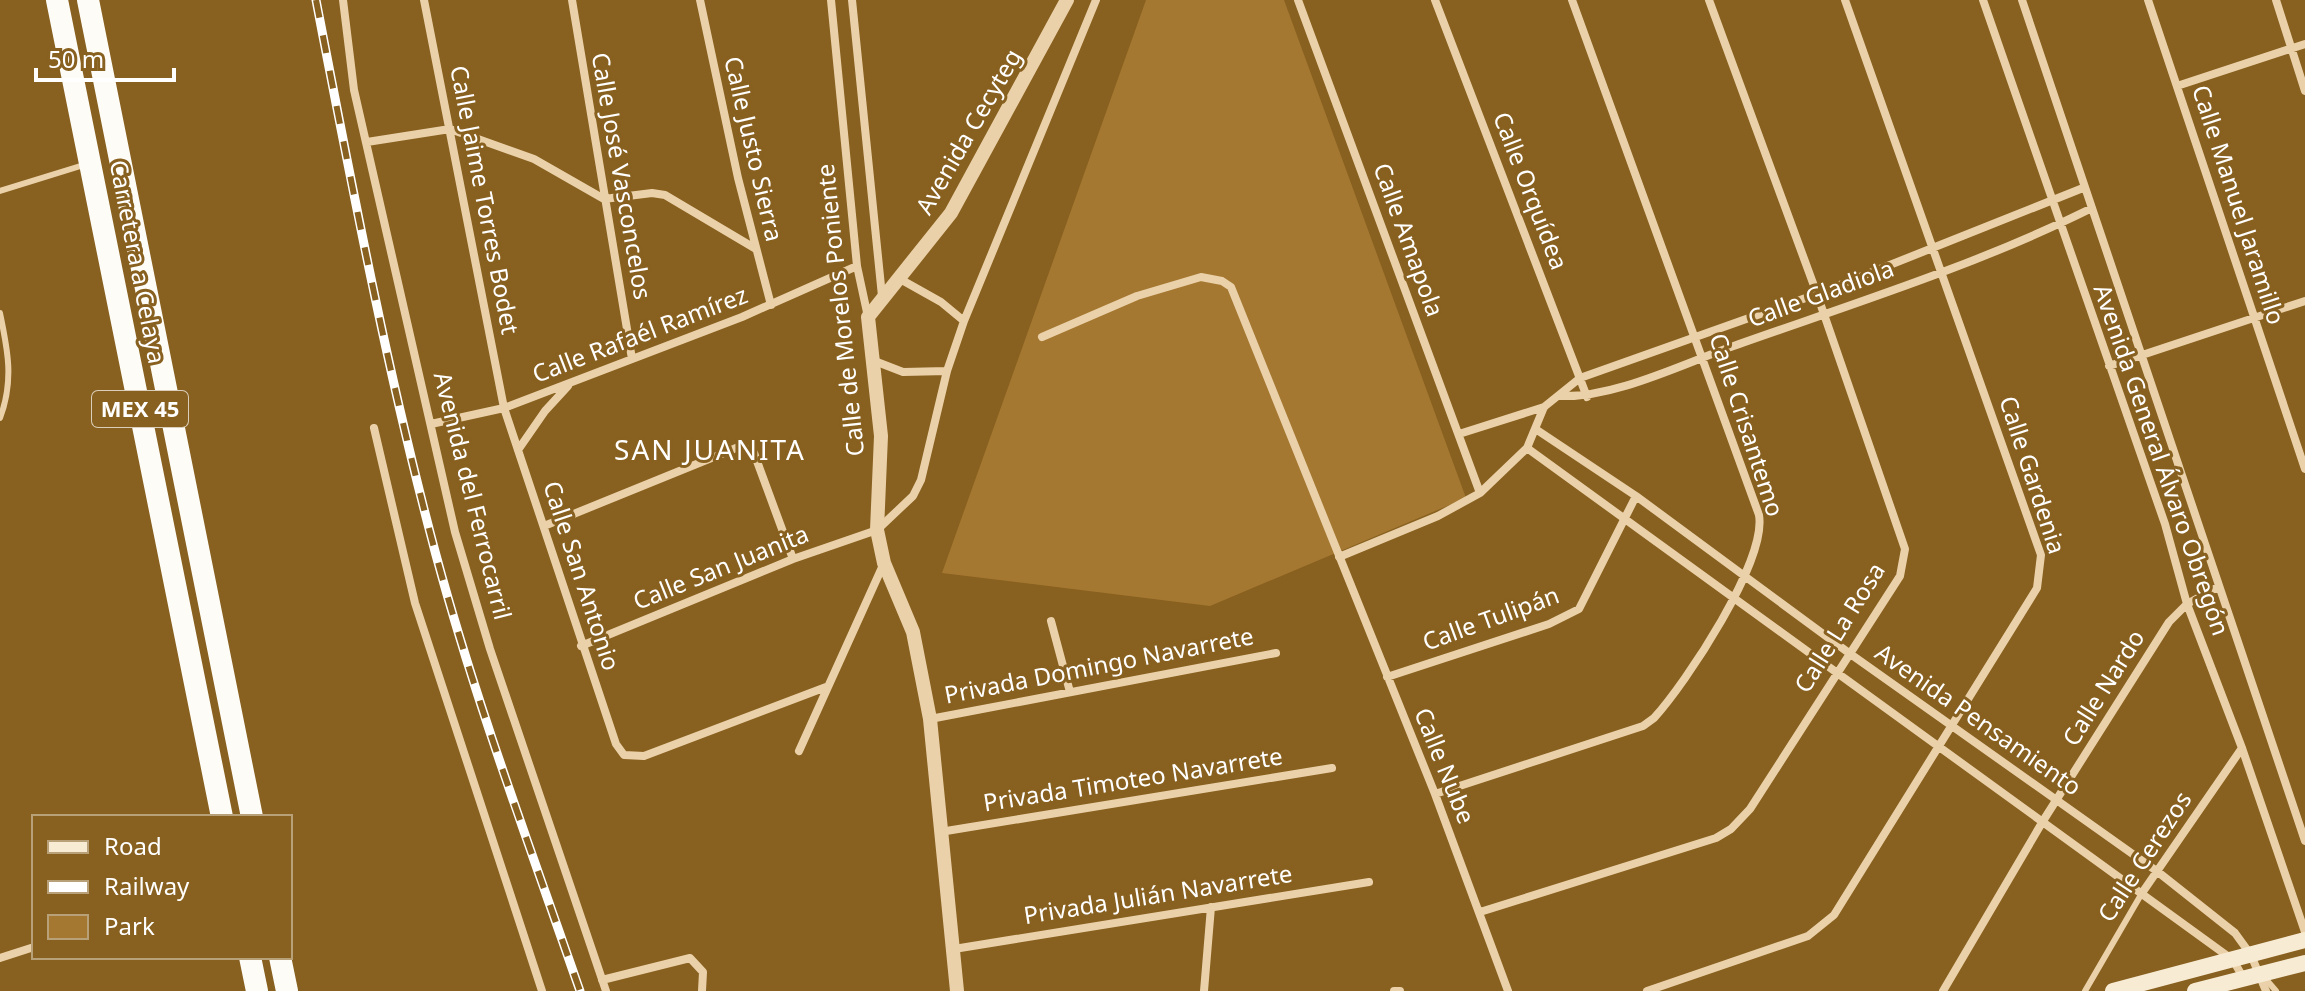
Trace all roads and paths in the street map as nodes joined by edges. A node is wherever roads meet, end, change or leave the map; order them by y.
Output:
1 (57, 0) edge
2 (88, 0) edge
3 (343, 0) edge
4 (424, 0) edge
5 (572, 0) edge
6 (700, 0) edge
7 (831, 0) edge
8 (852, 0) edge
9 (1067, 0) edge
10 (1096, 0) edge
11 (1298, 0) edge
12 (1435, 0) edge
13 (1572, 0) edge
14 (1709, 0) edge
15 (1845, 0) edge
16 (1983, 0) edge
17 (2022, 0) edge
18 (2148, 0) edge
19 (2276, 0) edge
20 (2305, 44) edge
21 (2291, 47) junction
22 (856, 52) junction
23 (836, 53) junction
24 (2177, 86) junction
25 (2305, 91) edge
26 (450, 129) junction
27 (367, 142) junction
28 (90, 163) junction
29 (2083, 188) junction
30 (0, 191) edge
31 (604, 199) junction
32 (2050, 202) junction
33 (2090, 209) junction
34 (2058, 225) junction
35 (756, 249) junction
36 (1935, 249) junction
37 (857, 266) junction
38 (1942, 271) junction
39 (900, 279) junction
40 (1817, 294) junction
41 (882, 296) junction
42 (2305, 301) edge
43 (771, 305) junction
44 (0, 313) edge
45 (1824, 314) junction
46 (868, 317) junction
47 (2253, 318) junction
48 (964, 321) junction
49 (1042, 337) dead end
50 (1698, 339) junction
51 (2141, 354) junction
52 (1704, 357) junction
53 (632, 359) junction
54 (872, 360) junction
55 (2109, 366) junction
56 (947, 371) junction
57 (1580, 378) junction
58 (571, 382) junction
59 (1559, 396) junction
60 (1587, 397) junction
61 (1544, 407) junction
62 (504, 408) junction
63 (0, 418) edge
64 (431, 424) junction
65 (374, 428) dead end
66 (1537, 430) junction
67 (1459, 434) junction
68 (1527, 448) junction
69 (518, 450) junction
70 (2305, 469) edge
71 (1480, 493) junction
72 (1636, 496) junction
73 (1628, 518) junction
74 (544, 526) junction
75 (877, 530) junction
76 (1339, 557) junction
77 (793, 559) junction
78 (884, 563) junction
79 (1745, 577) junction
80 (2218, 587) junction
81 (1735, 597) junction
82 (2187, 604) junction
83 (1051, 621) dead end
84 (581, 646) junction
85 (1276, 653) dead end
86 (1849, 653) junction
87 (1837, 672) junction
88 (1387, 677) junction
89 (826, 687) junction
90 (1070, 692) junction
91 (930, 719) junction
92 (1953, 727) junction
93 (1940, 748) junction
94 (2242, 748) junction
95 (799, 751) dead end
96 (1332, 768) dead end
97 (1435, 794) junction
98 (2057, 800) junction
99 (222, 815) edge
100 (252, 815) edge
101 (2043, 821) junction
102 (940, 832) junction
103 (2305, 841) edge
104 (2158, 872) junction
105 (1369, 882) dead end
106 (2142, 893) junction
107 (1211, 907) junction
108 (1480, 912) junction
109 (2305, 932) edge
110 (2305, 940) edge
111 (32, 948) edge
112 (954, 949) junction
113 (2251, 955) junction
114 (0, 958) edge
115 (250, 959) edge
116 (280, 959) edge
117 (2233, 960) junction
118 (2305, 963) edge
119 (2244, 979) junction
120 (602, 980) junction
121 (2264, 983) edge
122 (257, 991) edge
123 (287, 991) edge
124 (542, 991) edge
125 (606, 991) edge
126 (702, 991) edge
127 (957, 991) edge
128 (1204, 991) edge
129 (1394, 991) edge
130 (1400, 991) edge
131 (1508, 991) edge
132 (1647, 991) edge
133 (1943, 991) edge
134 (2085, 991) edge
135 (2113, 991) edge
136 (2195, 991) edge
137 (2276, 991) edge

1 - 28 highway, Carretera a Celaya / MEX 45
2 - 100 highway, Carretera a Celaya / MEX 45
3 - 27 street, Avenida del Ferrocarril
4 - 26 street, Calle Jaime Torres Bodet
5 - 31 street, Calle José Vasconcelos
6 - 35 street, Calle Justo Sierra
7 - 23 street, Calle de Morelos Poniente
8 - 22 street, Calle de Morelos Poniente
9 - 39 street, Avenida Cecyteg
10 - 48 street
11 - 67 street, Calle Amapola
12 - 57 street, Calle Orquídea
13 - 50 street, Calle Crisantemo
14 - 40 street, Calle La Rosa
15 - 36 street, Calle Gardenia
16 - 32 street, Avenida General Álvaro Obregón
17 - 29 street, Avenida General Álvaro Obregón
18 - 24 street, Calle Manuel Jaramillo
19 - 21 street
20 - 21 street
21 - 24 street
21 - 25 street
22 - 23 street
22 - 41 street, Calle de Morelos Poniente
23 - 37 street, Calle de Morelos Poniente
24 - 47 street, Calle Manuel Jaramillo
26 - 27 street
26 - 31 street
26 - 62 street, Calle Jaime Torres Bodet
27 - 64 street, Avenida del Ferrocarril
28 - 30 lane
28 - 99 highway, Carretera a Celaya / MEX 45
29 - 32 street, Calle Gladiola
29 - 33 street, Avenida General Álvaro Obregón
31 - 35 street
31 - 53 street, Calle José Vasconcelos
32 - 34 street, Avenida General Álvaro Obregón
32 - 36 street, Calle Gladiola
33 - 34 street, Calle Gladiola
33 - 51 street, Avenida General Álvaro Obregón
34 - 38 street, Calle Gladiola
34 - 55 street, Avenida General Álvaro Obregón
35 - 43 street, Calle Justo Sierra
36 - 38 street, Calle Gardenia
36 - 40 street, Calle Gladiola
37 - 43 street, Calle Rafaél Ramírez
37 - 46 street, Calle de Morelos Poniente
38 - 45 street, Calle Gladiola
38 - 92 street, Calle Gardenia
39 - 41 street, Avenida Cecyteg
39 - 48 street
40 - 45 street, Calle La Rosa
40 - 50 street, Calle Gladiola
41 - 46 street, Avenida Cecyteg
42 - 47 street
43 - 53 street, Calle Rafaél Ramírez
44 - 63 lane
45 - 52 street, Calle Gladiola
45 - 86 street, Calle La Rosa
46 - 54 street, Calle de Morelos Poniente
47 - 51 street
47 - 70 street, Calle Manuel Jaramillo
48 - 56 street
49 - 76 street, Calle Nube
50 - 52 street, Calle Crisantemo
50 - 57 street, Calle Gladiola
51 - 55 street
51 - 80 street, Avenida General Álvaro Obregón
52 - 60 street, Calle Gladiola
52 - 79 street, Calle Crisantemo
53 - 58 street, Calle Rafaél Ramírez
54 - 56 street
54 - 75 street, Calle de Morelos Poniente
55 - 82 street, Avenida General Álvaro Obregón
56 - 75 street
57 - 59 street, Calle Gladiola
57 - 60 street, Calle Orquídea
58 - 62 street, Calle Rafaél Ramírez
58 - 69 street
59 - 60 street, Calle Gladiola
59 - 61 street, Calle Gladiola
61 - 66 street
61 - 67 street, Calle Gladiola
62 - 64 street, Calle Rafaél Ramírez
62 - 69 street, Calle San Antonio
64 - 120 street, Avenida del Ferrocarril
65 - 124 street
66 - 68 street
66 - 72 street, Avenida Pensamiento
67 - 71 street, Calle Amapola
68 - 71 street
68 - 73 street, Avenida Pensamiento
69 - 74 street, Calle San Antonio
71 - 76 street
72 - 73 street, Calle Tulipán
72 - 79 street, Avenida Pensamiento
73 - 81 street, Avenida Pensamiento
73 - 88 street, Calle Tulipán
74 - 77 street
74 - 84 street, Calle San Antonio
75 - 77 street, Calle San Juanita
75 - 78 street, Calle de Morelos Poniente
76 - 88 street, Calle Nube
77 - 84 street, Calle San Juanita
78 - 89 street
78 - 91 street, Calle de Morelos Poniente
79 - 81 street, Calle Crisantemo
79 - 86 street, Avenida Pensamiento
80 - 82 street, Calle Nardo
80 - 103 street, Avenida General Álvaro Obregón
81 - 87 street, Avenida Pensamiento
81 - 97 street, Calle Crisantemo
82 - 94 street, Avenida General Álvaro Obregón
82 - 98 street, Calle Nardo
83 - 90 street
84 - 89 street, Calle San Antonio
85 - 90 street, Privada Domingo Navarrete
86 - 87 street, Calle La Rosa
86 - 92 street, Avenida Pensamiento
87 - 93 street, Avenida Pensamiento
87 - 108 street, Calle La Rosa
88 - 97 street, Calle Nube
89 - 95 street
90 - 91 street, Privada Domingo Navarrete
91 - 102 street, Calle de Morelos Poniente
92 - 93 street, Calle Gardenia
92 - 98 street, Avenida Pensamiento
93 - 101 street, Avenida Pensamiento
93 - 132 street, Calle Gardenia
94 - 104 street, Calle Cerezos
94 - 109 street, Avenida General Álvaro Obregón
96 - 102 street, Privada Timoteo Navarrete
97 - 108 street, Calle Nube
98 - 101 street, Calle Nardo
98 - 104 street, Avenida Pensamiento
101 - 106 street, Avenida Pensamiento
101 - 133 street, Calle Nardo
102 - 112 street, Calle de Morelos Poniente
104 - 106 street, Calle Cerezos
104 - 113 street, Avenida Pensamiento
105 - 107 street, Privada Julián Navarrete
106 - 117 street, Avenida Pensamiento
106 - 134 lane, Calle Cerezos
107 - 112 street, Privada Julián Navarrete
107 - 128 street
108 - 131 street, Calle Nube
110 - 113 main road
111 - 114 street
112 - 127 street, Calle de Morelos Poniente
113 - 117 main road
113 - 121 street, Avenida Pensamiento
115 - 122 highway
116 - 123 highway
117 - 119 street, Avenida Pensamiento
117 - 135 main road
118 - 121 main road
119 - 121 main road
119 - 136 main road
120 - 125 street, Avenida del Ferrocarril
120 - 126 street
121 - 137 lane
129 - 130 street

